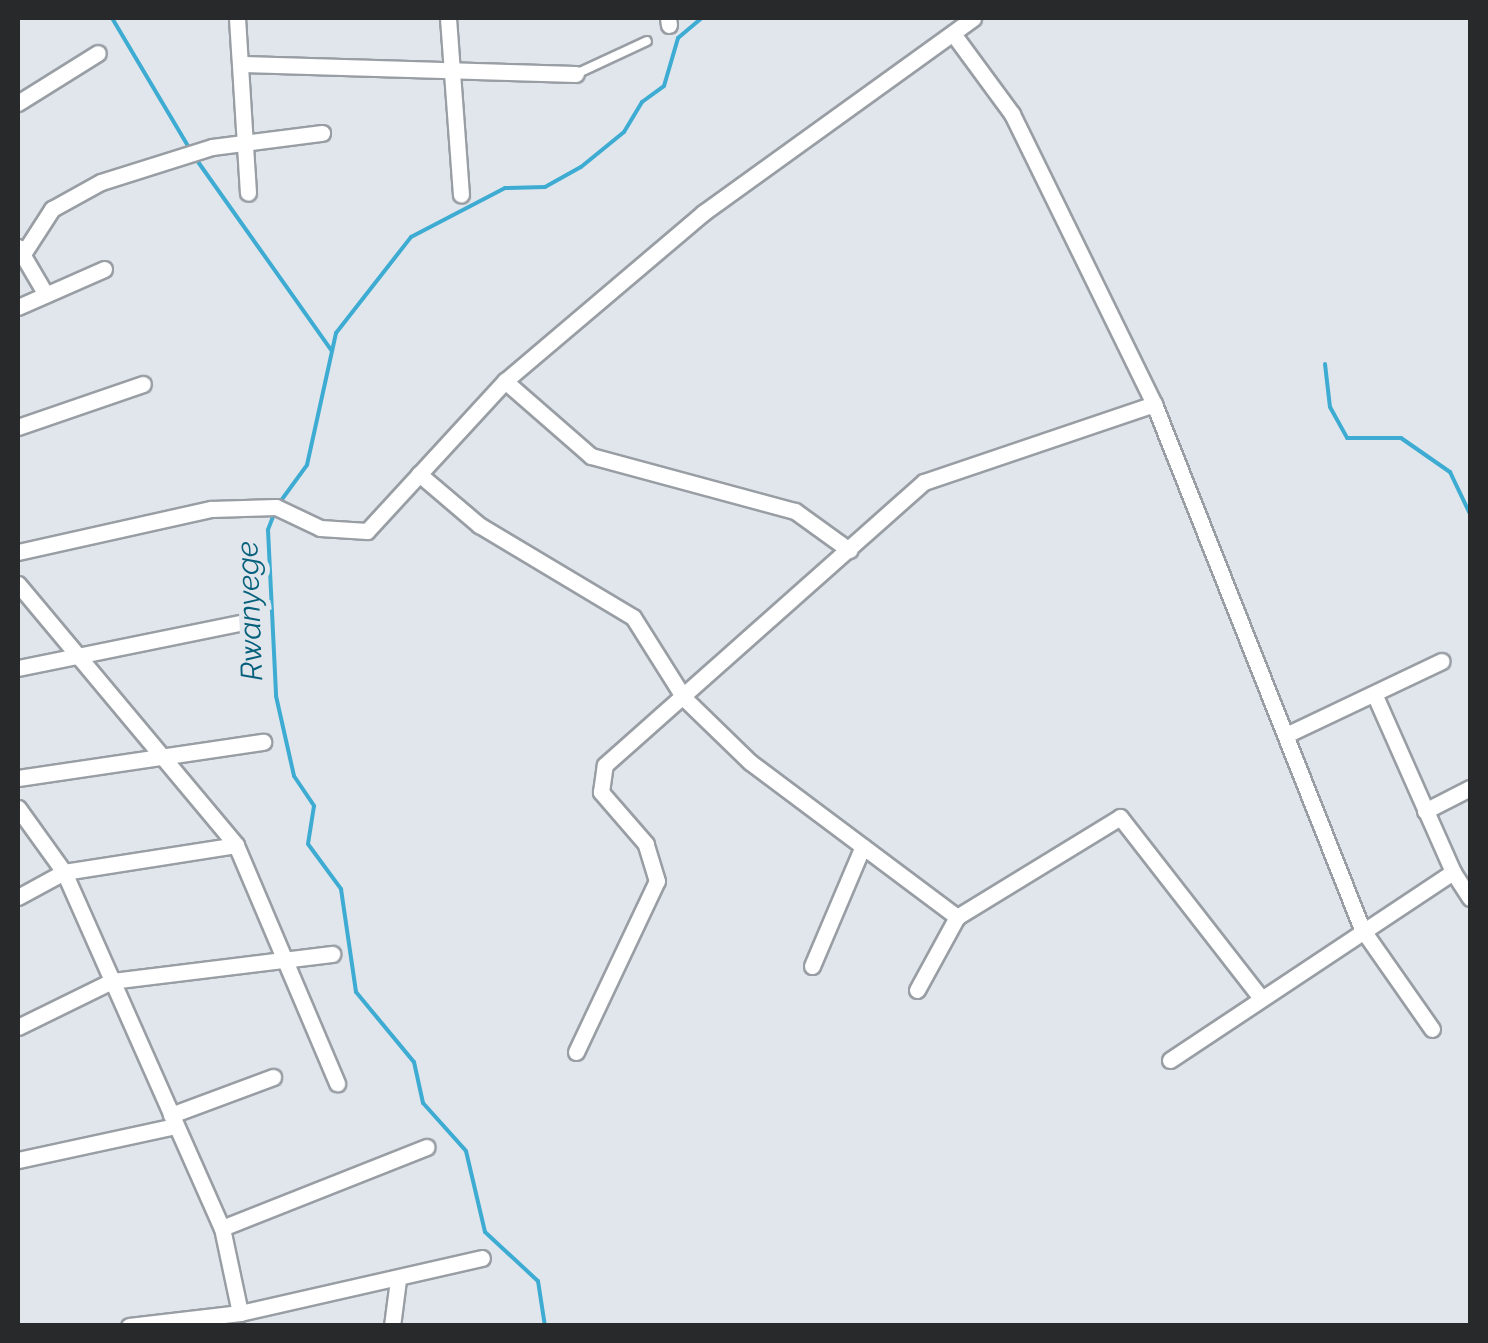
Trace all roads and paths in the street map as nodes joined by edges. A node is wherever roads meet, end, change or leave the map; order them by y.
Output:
1 (237, 18) edge
2 (448, 18) edge
3 (973, 18) edge
4 (954, 36) junction
5 (646, 41) dead end
6 (98, 54) dead end
7 (242, 64) junction
8 (452, 70) junction
9 (576, 74) joint
10 (18, 103) edge
11 (322, 132) dead end
12 (246, 142) junction
13 (248, 193) dead end
14 (462, 195) dead end
15 (20, 250) edge
16 (104, 268) dead end
17 (45, 293) junction
18 (18, 308) edge
19 (506, 380) junction
20 (142, 384) dead end
21 (1154, 404) junction
22 (18, 427) edge
23 (419, 474) junction
24 (849, 550) junction
25 (18, 552) edge
26 (18, 584) edge
27 (240, 624) dead end
28 (76, 655) junction
29 (1442, 661) dead end
30 (18, 668) edge
31 (684, 698) junction
32 (1376, 698) junction
33 (1288, 734) junction
34 (262, 742) dead end
35 (164, 760) junction
36 (18, 778) edge
37 (1470, 788) edge
38 (18, 808) edge
39 (1425, 810) junction
40 (236, 845) junction
41 (863, 846) junction
42 (64, 872) junction
43 (1452, 872) junction
44 (18, 898) edge
45 (1470, 898) edge
46 (957, 917) junction
47 (1362, 930) junction
48 (332, 954) dead end
49 (286, 963) junction
50 (812, 966) dead end
51 (112, 981) junction
52 (917, 990) dead end
53 (1261, 998) junction
54 (18, 1027) edge
55 (1432, 1030) dead end
56 (576, 1052) dead end
57 (1170, 1060) dead end
58 (273, 1077) dead end
59 (337, 1083) dead end
60 (173, 1120) junction
61 (428, 1147) dead end
62 (18, 1160) edge
63 (222, 1228) junction
64 (482, 1258) dead end
65 (398, 1280) junction
66 (250, 1316) edge
67 (129, 1326) edge
68 (392, 1326) edge

1 - 7 street
2 - 8 street
3 - 4 street
4 - 19 street
4 - 21 street
5 - 9 lane
6 - 10 street
7 - 8 street
7 - 12 street
8 - 9 street
8 - 14 street
11 - 12 street
12 - 13 street
12 - 15 street
15 - 17 street
16 - 17 street
17 - 18 street
19 - 23 street
19 - 24 street
20 - 22 street
21 - 24 street
21 - 33 street
23 - 25 street
23 - 31 street
24 - 31 street
26 - 28 street
27 - 28 street
28 - 30 street
28 - 35 street
29 - 32 street
31 - 41 street
31 - 56 street
32 - 33 street
32 - 39 street
33 - 47 street
34 - 35 street
35 - 36 street
35 - 40 street
37 - 39 street
38 - 42 street
39 - 43 street
40 - 42 street
40 - 49 street
41 - 46 street
41 - 50 street
42 - 44 street
42 - 51 street
43 - 45 street
43 - 47 street
46 - 52 street
46 - 53 street
47 - 53 street
47 - 55 street
48 - 49 street
49 - 51 street
49 - 59 street
51 - 54 street
51 - 60 street
53 - 57 street
58 - 60 street
60 - 62 street
60 - 63 street
61 - 63 street
63 - 66 street
64 - 65 street
65 - 66 street
65 - 68 street
66 - 67 street

